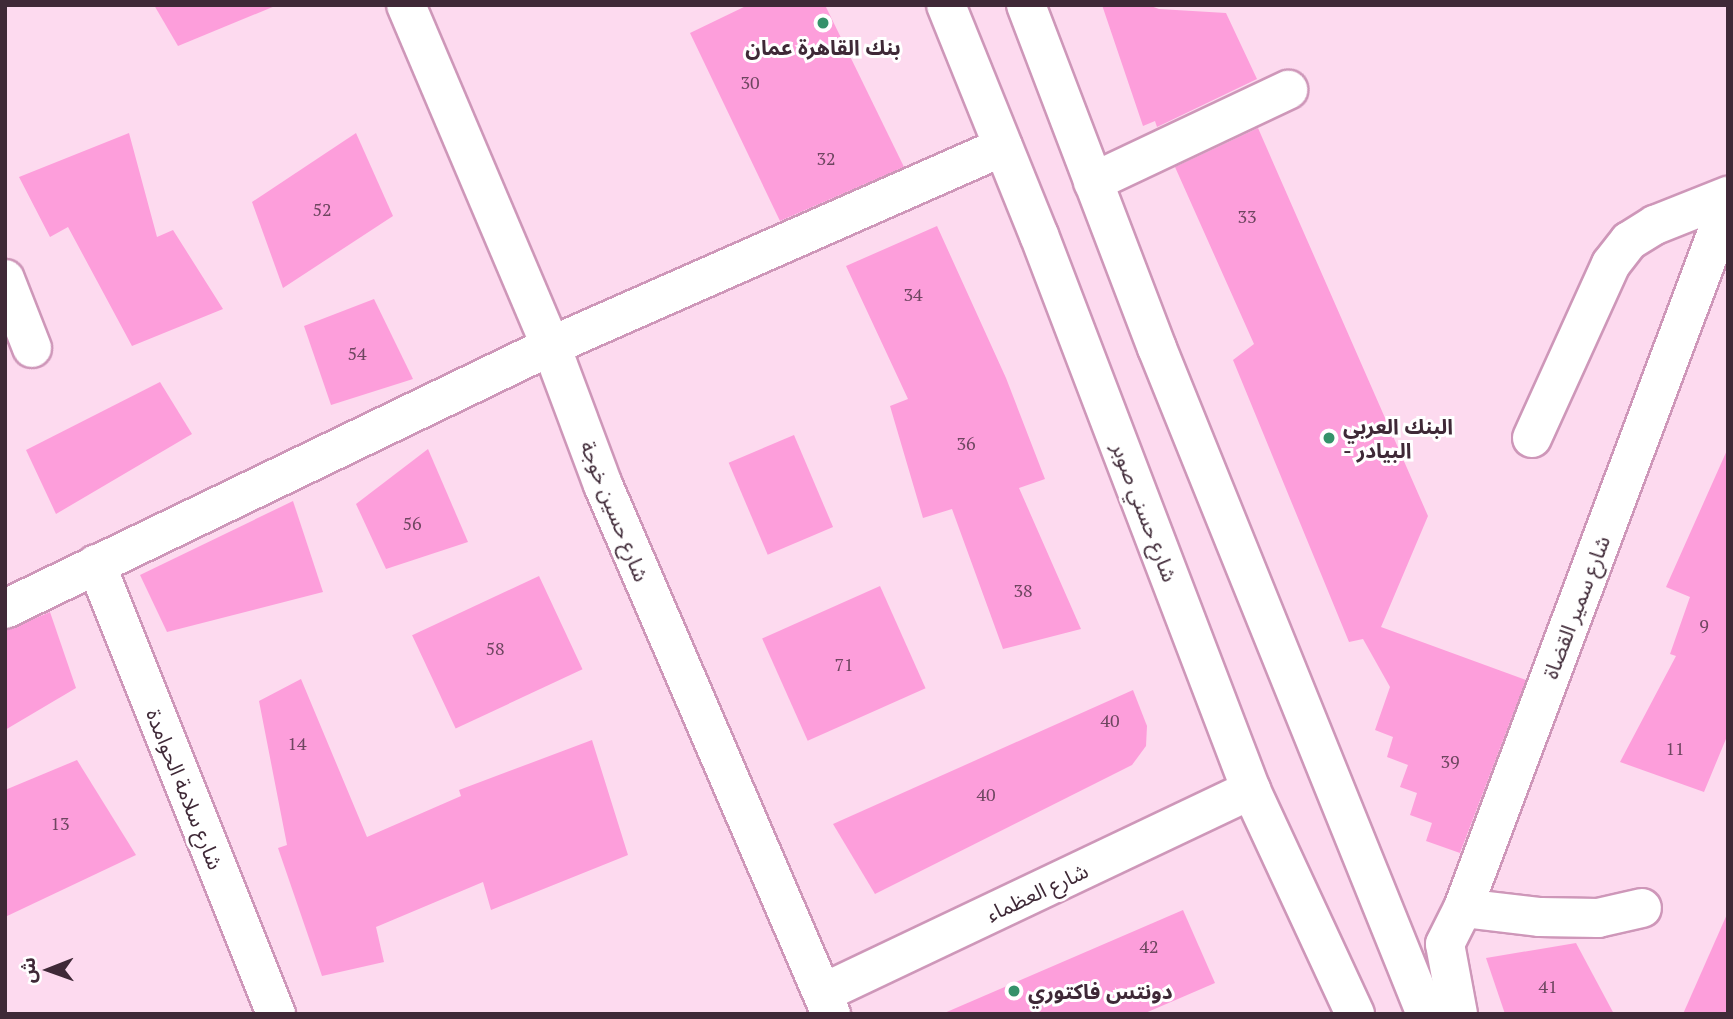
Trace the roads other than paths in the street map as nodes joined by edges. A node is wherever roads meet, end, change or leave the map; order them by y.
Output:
1 (406, 5) edge
2 (946, 5) edge
3 (1026, 5) edge
4 (1288, 90) dead end
5 (1003, 147) junction
6 (1093, 181) junction
7 (1728, 196) edge
8 (1728, 203) edge
9 (5, 279) edge
10 (551, 346) junction
11 (32, 348) dead end
12 (1532, 438) dead end
13 (96, 564) junction
14 (5, 609) edge
15 (1251, 790) junction
16 (1463, 908) junction
17 (1642, 908) dead end
18 (827, 1004) edge
19 (276, 1014) edge
20 (1356, 1014) edge
21 (1426, 1014) edge
22 (1458, 1014) edge

1 - 10 street, شارع حسين خوجة
2 - 5 street, شارع حسني صوبر
3 - 6 street
4 - 6 street
5 - 10 street
5 - 15 street, شارع حسني صوبر
6 - 21 street
7 - 12 street
8 - 16 street, شارع سمير القضاة
9 - 11 street
10 - 13 street
10 - 18 street, شارع حسين خوجة
13 - 14 street
13 - 19 street, شارع سلامة الحوامدة
15 - 18 street, شارع العظماء
15 - 20 street, شارع حسني صوبر
16 - 17 street
16 - 22 street, شارع سمير القضاة

